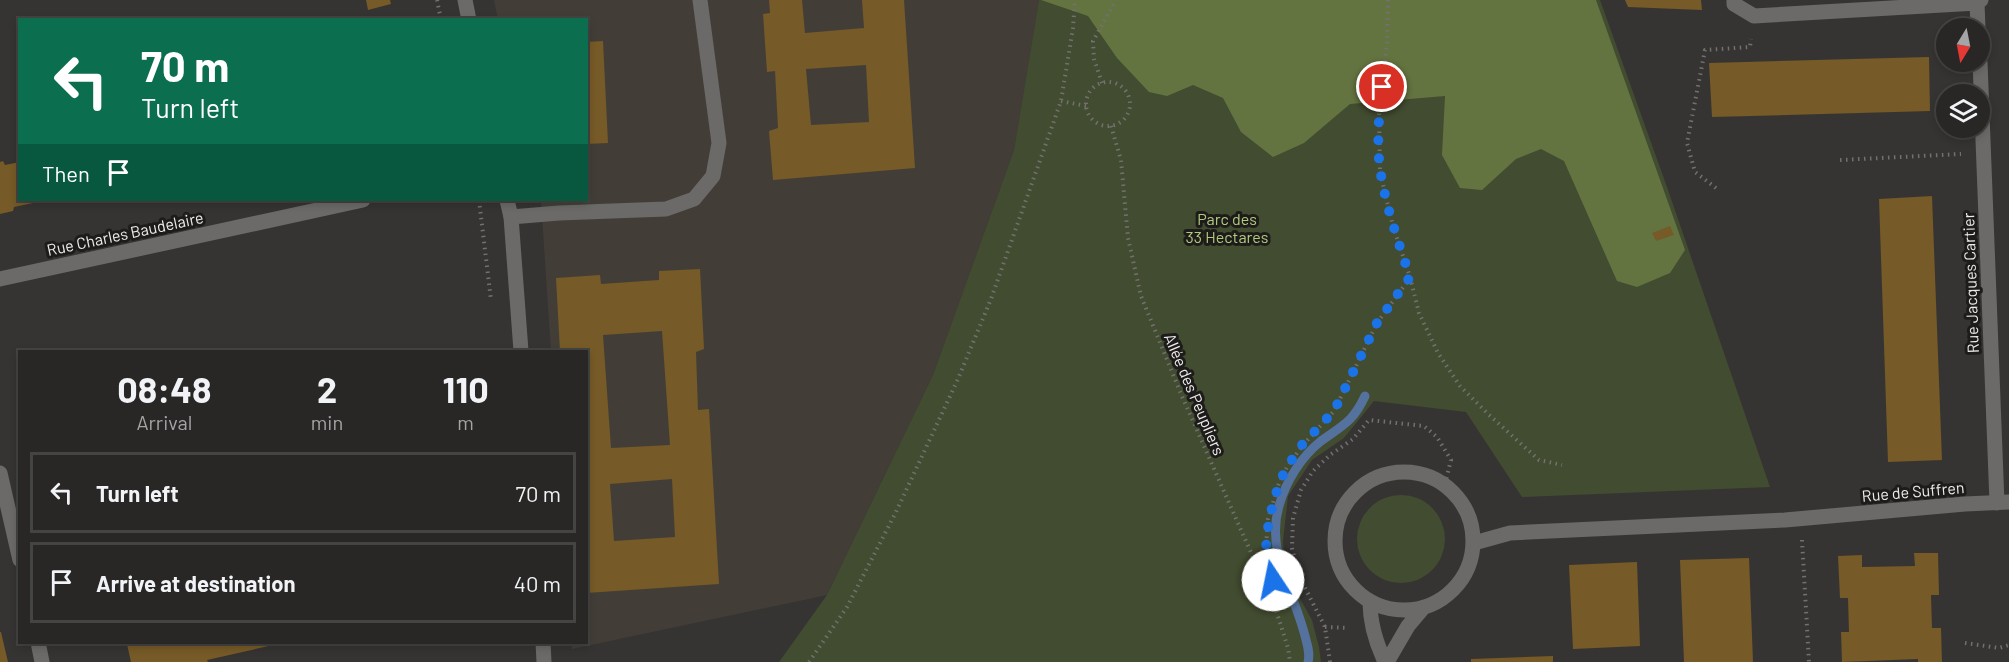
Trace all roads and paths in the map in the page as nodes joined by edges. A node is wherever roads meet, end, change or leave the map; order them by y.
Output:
1 (437, 0) edge
2 (465, 0) edge
3 (700, 0) edge
4 (1075, 0) edge
5 (1116, 0) edge
6 (1388, 0) edge
7 (1734, 0) edge
8 (1979, 2) edge
9 (1754, 16) junction
10 (441, 18) edge
11 (469, 18) edge
12 (1978, 18) edge
13 (1980, 72) edge
14 (1102, 83) junction
15 (1061, 101) junction
16 (1086, 106) junction
17 (1111, 126) junction
18 (1983, 153) junction
19 (1840, 160) dead end
20 (1716, 188) dead end
21 (358, 201) edge
22 (479, 201) edge
23 (507, 201) edge
24 (511, 217) junction
25 (1410, 277) junction
26 (0, 279) edge
27 (491, 304) dead end
28 (521, 350) edge
29 (1562, 465) dead end
30 (0, 473) edge
31 (1445, 484) junction
32 (2003, 503) edge
33 (1800, 519) junction
34 (1474, 543) junction
35 (18, 551) edge
36 (1272, 600) junction
37 (1370, 602) junction
38 (1424, 607) junction
39 (1965, 643) dead end
40 (38, 644) edge
41 (543, 644) edge
42 (2009, 645) edge
43 (42, 662) edge
44 (544, 662) edge
45 (808, 662) edge
46 (1290, 662) edge
47 (1330, 662) edge
48 (1386, 662) edge
49 (1809, 662) edge

1 - 10 path
2 - 11 street
3 - 24 street
4 - 15 path
5 - 14 path
6 - 25 path
7 - 9 street
8 - 9 street
8 - 12 street
9 - 20 path
13 - 18 street, Rue Jacques Cartier
14 - 16 path
14 - 17 path
15 - 16 path
15 - 45 path
16 - 17 path
17 - 36 path, Allée des Peupliers
18 - 19 path
18 - 32 street, Rue Jacques Cartier
21 - 26 street, Rue Charles Baudelaire
22 - 27 path
23 - 24 street
24 - 28 street
25 - 29 path
25 - 36 path
30 - 35 street
31 - 34 street
31 - 37 street
31 - 47 path
32 - 33 street, Rue de Suffren
33 - 34 street, Rue de Suffren
33 - 49 path
34 - 38 street
36 - 46 path, Allée des Peupliers
37 - 38 street
37 - 48 street
38 - 48 street
39 - 42 path
40 - 43 street
41 - 44 street

